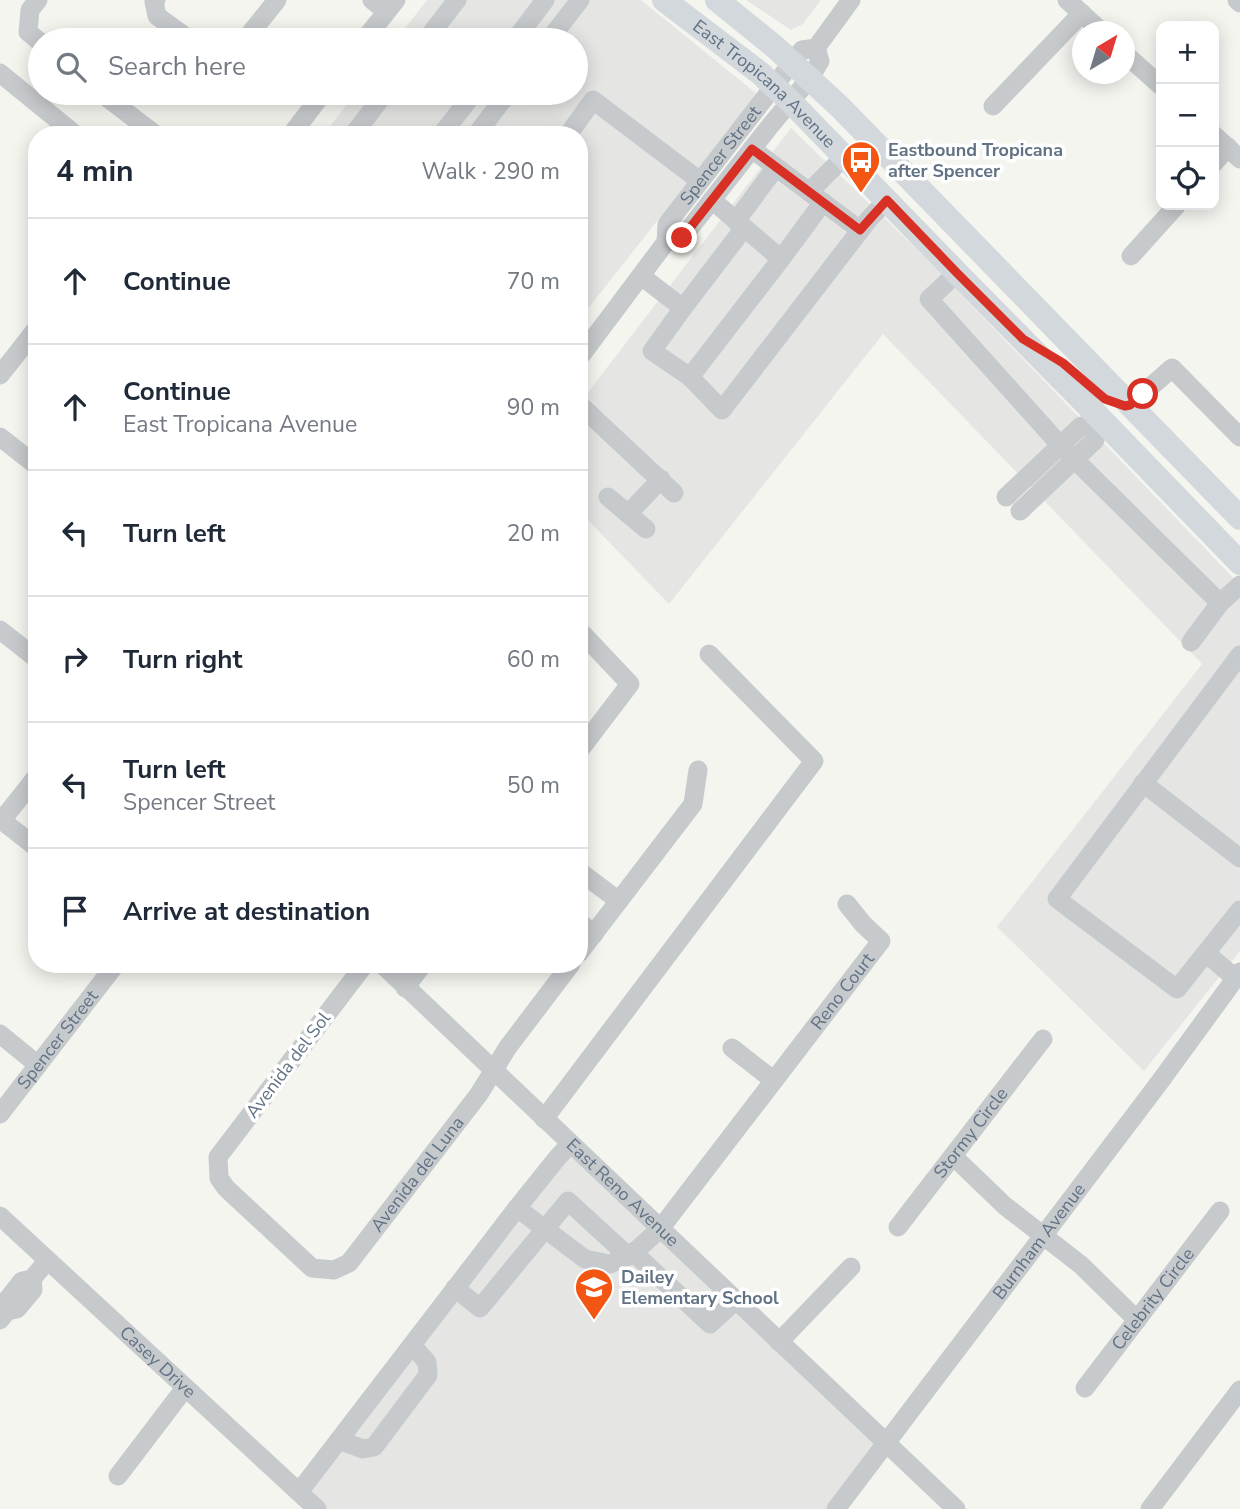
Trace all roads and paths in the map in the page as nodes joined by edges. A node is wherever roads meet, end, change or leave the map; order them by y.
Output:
1 (38, 0) edge
2 (156, 0) edge
3 (277, 0) edge
4 (457, 0) edge
5 (545, 0) edge
6 (580, 0) edge
7 (664, 0) edge
8 (851, 0) edge
9 (724, 2) edge
10 (384, 4) edge
11 (1075, 7) edge
12 (1090, 21) edge
13 (28, 28) edge
14 (174, 28) edge
15 (255, 28) edge
16 (371, 28) edge
17 (435, 28) edge
18 (524, 28) edge
19 (558, 28) edge
20 (1135, 61) edge
21 (801, 70) junction
22 (0, 73) edge
23 (1159, 84) edge
24 (782, 93) junction
25 (28, 96) edge
26 (39, 105) edge
27 (117, 105) edge
28 (314, 105) edge
29 (376, 105) edge
30 (465, 105) edge
31 (499, 105) edge
32 (993, 106) dead end
33 (65, 126) edge
34 (144, 126) edge
35 (298, 126) edge
36 (360, 126) edge
37 (448, 126) edge
38 (483, 126) edge
39 (574, 126) edge
40 (752, 149) junction
41 (845, 156) junction
42 (776, 167) junction
43 (700, 181) junction
44 (816, 197) junction
45 (712, 200) junction
46 (887, 200) junction
47 (1173, 210) edge
48 (740, 225) junction
49 (860, 230) junction
50 (666, 242) junction
51 (1131, 257) dead end
52 (781, 259) junction
53 (957, 273) junction
54 (641, 276) junction
55 (683, 308) junction
56 (28, 339) edge
57 (1023, 339) junction
58 (588, 346) edge
59 (0, 375) edge
60 (690, 377) junction
61 (1130, 405) junction
62 (588, 412) edge
63 (1097, 419) junction
64 (0, 437) edge
65 (1240, 437) edge
66 (1061, 446) junction
67 (28, 459) edge
68 (1075, 460) junction
69 (608, 497) dead end
70 (1006, 497) dead end
71 (1220, 497) junction
72 (1020, 511) dead end
73 (628, 514) junction
74 (1240, 518) edge
75 (646, 529) dead end
76 (1240, 563) edge
77 (1240, 584) edge
78 (1220, 603) junction
79 (0, 630) edge
80 (588, 640) edge
81 (1191, 642) dead end
82 (28, 650) edge
83 (709, 654) dead end
84 (1240, 655) edge
85 (588, 739) edge
86 (698, 770) dead end
87 (1143, 783) junction
88 (28, 787) edge
89 (1, 820) edge
90 (28, 841) edge
91 (1240, 858) edge
92 (588, 878) edge
93 (619, 901) junction
94 (847, 904) dead end
95 (1240, 910) edge
96 (588, 927) edge
97 (1206, 953) junction
98 (109, 973) edge
99 (358, 973) edge
100 (391, 973) edge
101 (416, 973) edge
102 (564, 973) edge
103 (1238, 975) edge
104 (405, 988) junction
105 (0, 1034) edge
106 (1043, 1039) dead end
107 (732, 1048) dead end
108 (38, 1065) junction
109 (493, 1071) junction
110 (773, 1080) junction
111 (0, 1114) edge
112 (544, 1119) junction
113 (570, 1144) junction
114 (953, 1156) junction
115 (517, 1208) junction
116 (1220, 1211) dead end
117 (0, 1216) edge
118 (898, 1227) dead end
119 (545, 1229) junction
120 (660, 1229) junction
121 (1043, 1236) junction
122 (631, 1254) junction
123 (47, 1261) junction
124 (851, 1268) dead end
125 (334, 1270) joint
126 (455, 1288) junction
127 (736, 1300) junction
128 (3, 1316) edge
129 (1137, 1320) junction
130 (779, 1342) junction
131 (412, 1345) junction
132 (185, 1388) junction
133 (1085, 1388) dead end
134 (1240, 1390) edge
135 (339, 1440) junction
136 (887, 1442) junction
137 (118, 1476) dead end
138 (299, 1493) junction
139 (317, 1509) edge
140 (836, 1509) edge
141 (956, 1509) edge
142 (1150, 1509) edge

1 - 13 street
2 - 14 street
3 - 15 street
4 - 17 street
5 - 18 street
6 - 19 street
7 - 24 main road, East Tropicana Avenue
8 - 21 street, Spencer Street
9 - 21 main road, East Tropicana Avenue
10 - 16 street
11 - 12 street
11 - 32 street
20 - 23 street
21 - 24 street, Spencer Street
21 - 61 main road, East Tropicana Avenue
22 - 25 street
24 - 40 street, Spencer Street
24 - 41 main road, East Tropicana Avenue
24 - 43 street, Spencer Street
26 - 33 street
27 - 34 street
28 - 35 street
29 - 36 street
30 - 37 street
31 - 38 street
39 - 43 street
40 - 42 street
40 - 45 street, Spencer Street
41 - 44 street
41 - 46 main road, East Tropicana Avenue
42 - 44 street
42 - 48 street
43 - 50 street, Spencer Street
44 - 49 street
44 - 52 street
45 - 48 street
45 - 50 street, Spencer Street
46 - 49 street
46 - 53 main road, East Tropicana Avenue
47 - 51 street
48 - 52 street
48 - 55 street
49 - 60 street
50 - 54 street, Spencer Street
52 - 60 street
53 - 57 main road, East Tropicana Avenue
53 - 66 street
54 - 55 street
54 - 58 street, Spencer Street
55 - 60 street
56 - 59 street
57 - 61 main road
57 - 63 main road, East Tropicana Avenue
61 - 65 street
61 - 71 main road, East Tropicana Avenue
62 - 73 street
63 - 66 street
63 - 68 street
63 - 71 main road
63 - 76 main road, East Tropicana Avenue
64 - 67 street
66 - 68 street
66 - 70 street
68 - 72 street
68 - 78 street
69 - 73 street
71 - 74 main road, East Tropicana Avenue
73 - 75 street
77 - 78 street
78 - 81 street
79 - 82 street
80 - 85 street
83 - 112 street
84 - 87 street
86 - 93 street
87 - 91 street
87 - 97 street
88 - 89 street
89 - 90 street
92 - 93 street
93 - 96 street
94 - 110 street, Reno Court
95 - 97 street
97 - 103 street
98 - 108 street, Spencer Street
99 - 125 street, Avenida del Sol
100 - 104 street, East Reno Avenue
101 - 104 street
102 - 109 street, Avenida del Luna
103 - 121 street, Burnham Avenue
104 - 109 street, East Reno Avenue
105 - 108 street
106 - 114 street, Stormy Circle
107 - 110 street
108 - 111 street, Spencer Street
109 - 112 street, East Reno Avenue
109 - 125 street, Avenida del Luna
110 - 120 street, Reno Court
112 - 113 street, East Reno Avenue
113 - 115 street
113 - 120 street, East Reno Avenue
114 - 118 street, Stormy Circle
114 - 121 street
115 - 119 street
115 - 126 street
116 - 129 street, Celebrity Circle
117 - 123 street, Casey Drive
119 - 122 street
119 - 122 street
119 - 126 street
120 - 122 street, Reno Court
120 - 127 street, East Reno Avenue
121 - 129 street
121 - 136 street, Burnham Avenue
122 - 127 street
123 - 128 street
123 - 132 street, Casey Drive
124 - 130 street
126 - 131 street
127 - 130 street, East Reno Avenue
129 - 133 street, Celebrity Circle
130 - 136 street, East Reno Avenue
131 - 135 street
131 - 135 street
132 - 137 street
132 - 138 street, Casey Drive
134 - 142 street
135 - 138 street
136 - 140 street, Burnham Avenue
136 - 141 street, East Reno Avenue
138 - 139 street, Casey Drive

